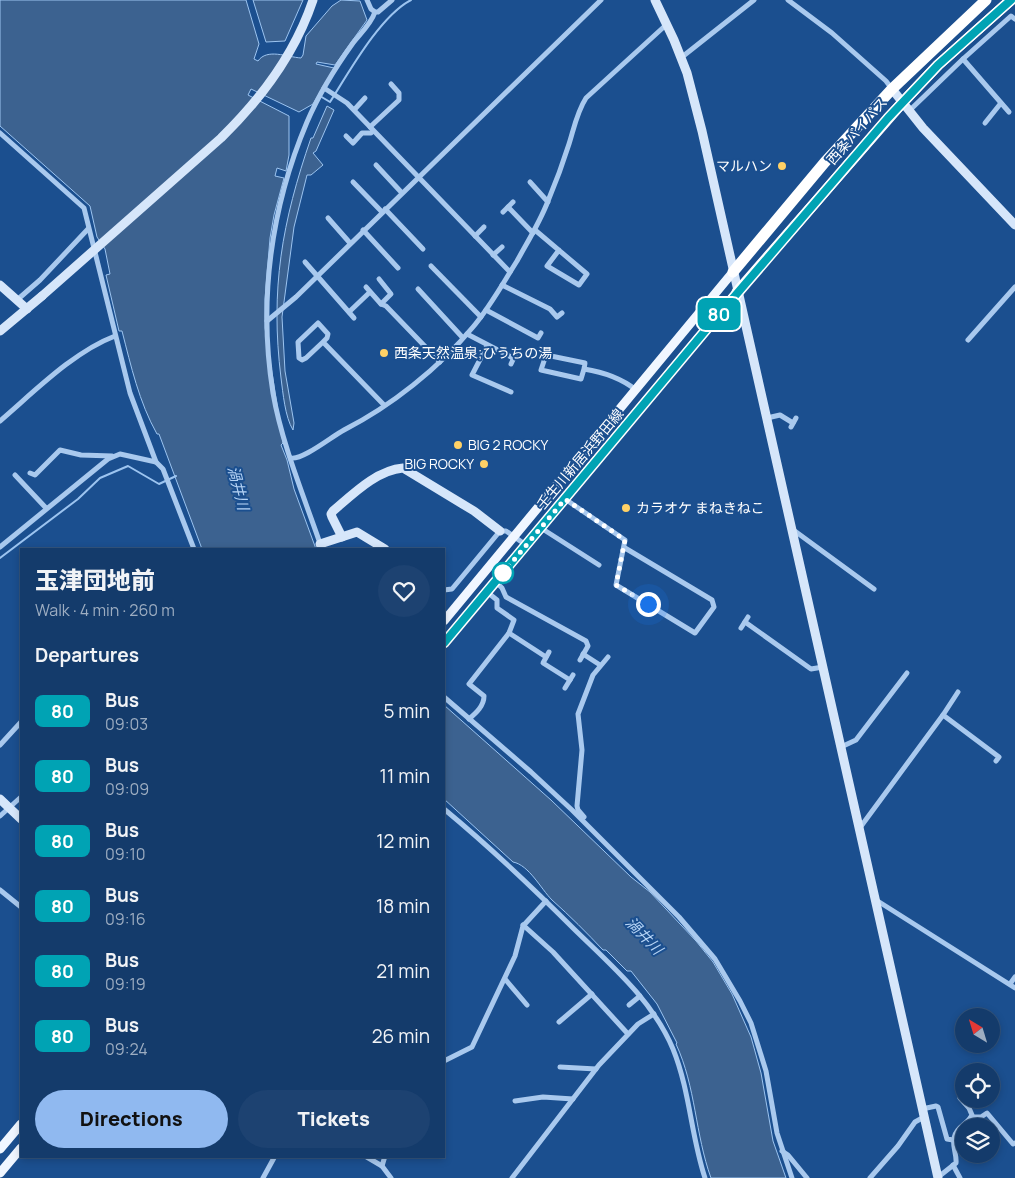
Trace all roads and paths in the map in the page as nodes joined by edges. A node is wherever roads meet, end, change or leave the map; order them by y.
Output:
1 (313, 0) edge
2 (367, 0) edge
3 (392, 0) edge
4 (601, 0) edge
5 (655, 0) edge
6 (754, 0) edge
7 (788, 0) edge
8 (986, 0) edge
9 (1011, 0) edge
10 (374, 12) junction
11 (1015, 19) edge
12 (667, 24) junction
13 (682, 57) junction
14 (963, 59) junction
15 (391, 84) dead end
16 (324, 88) junction
17 (892, 89) junction
18 (365, 98) dead end
19 (1001, 102) junction
20 (905, 107) junction
21 (354, 110) junction
22 (1009, 112) dead end
23 (985, 123) dead end
24 (372, 129) junction
25 (0, 133) edge
26 (346, 136) dead end
27 (376, 165) dead end
28 (419, 177) junction
29 (353, 182) dead end
30 (530, 182) dead end
31 (402, 193) junction
32 (513, 202) dead end
33 (548, 202) junction
34 (508, 207) junction
35 (384, 211) junction
36 (503, 212) dead end
37 (328, 218) dead end
38 (1015, 224) edge
39 (484, 228) dead end
40 (88, 229) junction
41 (363, 230) junction
42 (534, 231) junction
43 (475, 236) junction
44 (350, 242) junction
45 (502, 247) dead end
46 (423, 249) dead end
47 (559, 250) junction
48 (494, 255) junction
49 (305, 262) dead end
50 (431, 266) dead end
51 (398, 268) dead end
52 (510, 272) junction
53 (733, 272) junction
54 (316, 275) junction
55 (379, 279) dead end
56 (0, 285) edge
57 (502, 285) junction
58 (1015, 287) edge
59 (418, 289) dead end
60 (738, 292) junction
61 (17, 300) junction
62 (381, 304) junction
63 (27, 309) junction
64 (486, 310) junction
65 (349, 312) junction
66 (562, 313) dead end
67 (481, 316) junction
68 (354, 318) dead end
69 (267, 320) junction
70 (0, 331) edge
71 (541, 334) dead end
72 (115, 336) junction
73 (465, 336) junction
74 (968, 340) dead end
75 (323, 342) junction
76 (487, 346) junction
77 (513, 358) dead end
78 (440, 362) junction
79 (584, 369) junction
80 (636, 391) junction
81 (511, 392) dead end
82 (384, 405) junction
83 (767, 418) junction
84 (0, 421) edge
85 (793, 422) dead end
86 (112, 456) junction
87 (291, 458) junction
88 (156, 462) junction
89 (30, 473) dead end
90 (15, 475) dead end
91 (565, 499) junction
92 (46, 508) junction
93 (541, 528) junction
94 (791, 528) junction
95 (500, 531) junction
96 (514, 536) junction
97 (342, 537) junction
98 (526, 545) junction
99 (321, 546) edge
100 (0, 547) edge
101 (194, 548) edge
102 (383, 548) edge
103 (625, 548) junction
104 (599, 565) dead end
105 (496, 582) junction
106 (874, 589) dead end
107 (445, 590) edge
108 (487, 592) junction
109 (445, 619) edge
110 (741, 628) dead end
111 (509, 633) junction
112 (445, 642) edge
113 (608, 657) dead end
114 (600, 665) junction
115 (822, 667) junction
116 (907, 673) dead end
117 (573, 675) dead end
118 (570, 680) junction
119 (564, 688) dead end
120 (958, 692) dead end
121 (445, 698) edge
122 (943, 715) junction
123 (470, 719) junction
124 (20, 723) edge
125 (0, 745) edge
126 (841, 747) junction
127 (996, 761) dead end
128 (20, 798) edge
129 (0, 799) edge
130 (9, 808) junction
131 (445, 810) edge
132 (0, 816) edge
133 (20, 818) edge
134 (587, 825) junction
135 (859, 830) junction
136 (0, 890) edge
137 (875, 899) junction
138 (546, 901) junction
139 (20, 906) edge
140 (523, 925) junction
141 (1015, 977) edge
142 (505, 979) junction
143 (1010, 984) junction
144 (1015, 988) edge
145 (592, 994) junction
146 (640, 996) junction
147 (527, 1005) dead end
148 (629, 1005) dead end
149 (654, 1014) junction
150 (559, 1022) dead end
151 (628, 1034) junction
152 (445, 1060) edge
153 (560, 1067) dead end
154 (596, 1069) junction
155 (573, 1099) junction
156 (515, 1101) dead end
157 (969, 1108) edge
158 (923, 1113) junction
159 (971, 1117) junction
160 (20, 1125) edge
161 (953, 1140) junction
162 (1015, 1143) edge
163 (0, 1149) edge
164 (20, 1149) edge
165 (782, 1151) junction
166 (274, 1158) edge
167 (368, 1158) edge
168 (384, 1158) edge
169 (953, 1165) junction
170 (382, 1166) junction
171 (0, 1174) edge
172 (263, 1178) edge
173 (391, 1178) edge
174 (512, 1178) edge
175 (705, 1178) edge
176 (792, 1178) edge
177 (807, 1178) edge
178 (870, 1178) edge
179 (937, 1178) edge
180 (960, 1178) edge

1 - 63 street, bridge
2 - 10 street
3 - 10 street
4 - 28 street
5 - 12 street
6 - 13 street
7 - 17 street
8 - 17 highway, 西条バイパス
9 - 20 highway, 西条バイパス
10 - 16 street
11 - 14 street
12 - 13 street
12 - 33 street
13 - 53 street
14 - 19 street
14 - 20 street
15 - 24 street
16 - 21 street
16 - 69 street
17 - 20 street
17 - 53 highway, 西条バイパス
18 - 21 street
19 - 22 street
19 - 23 street
20 - 38 street
20 - 60 highway, 西条バイパス
21 - 24 street
24 - 26 street
24 - 28 street
25 - 40 street
27 - 31 street
28 - 31 street
28 - 43 street
29 - 35 street
30 - 33 street
31 - 35 street
32 - 34 street
33 - 42 street
34 - 36 street
34 - 42 street
35 - 41 street
35 - 46 street
37 - 44 street
39 - 43 street
40 - 61 street
40 - 72 street
41 - 44 street
41 - 51 street
42 - 47 street
42 - 52 street
43 - 48 street
44 - 54 street
45 - 48 street
47 - 47 street
48 - 52 street
49 - 54 street
50 - 67 street
52 - 57 street
53 - 60 street
53 - 80 main road, 壬生川新居浜野田線
54 - 65 street
54 - 69 street
55 - 62 street
56 - 61 street
57 - 64 street
57 - 66 street
58 - 74 street
59 - 73 street
60 - 83 street
60 - 91 main road, 壬生川新居浜野田線
61 - 63 street
62 - 65 street
62 - 78 street
63 - 70 street
64 - 67 street
64 - 71 street
65 - 68 street
67 - 73 street
69 - 87 street
72 - 84 street
72 - 88 street
73 - 76 street
73 - 78 street
75 - 75 street
75 - 82 street
76 - 77 street
76 - 81 street
78 - 82 street
79 - 79 street
79 - 80 street
80 - 96 main road, 壬生川新居浜野田線
82 - 87 street
83 - 85 street
83 - 94 street
86 - 88 street
86 - 89 street
86 - 92 street
87 - 99 street
88 - 101 street
90 - 92 street
91 - 93 main road, 壬生川新居浜野田線
91 - 103 street
92 - 100 street
93 - 98 main road, 壬生川新居浜野田線
93 - 104 street
94 - 106 street
94 - 115 street
95 - 96 street
95 - 97 street
95 - 107 street
96 - 98 street
96 - 109 main road, 壬生川新居浜野田線
97 - 99 street
97 - 102 street
98 - 105 main road, 壬生川新居浜野田線
103 - 103 street
105 - 108 main road, 壬生川新居浜野田線
105 - 114 street
108 - 111 street
108 - 112 main road, 壬生川新居浜野田線
110 - 115 street
111 - 118 street
111 - 123 street
113 - 114 street
114 - 134 street
115 - 126 street
116 - 126 street
117 - 118 street
118 - 119 street
120 - 122 street
121 - 123 street
122 - 127 street
122 - 135 street
123 - 134 street
124 - 125 street
126 - 135 street
128 - 130 street
129 - 130 street
130 - 132 street
130 - 133 street
131 - 138 street
134 - 165 street
135 - 137 street
136 - 139 street
137 - 143 street
137 - 158 street
138 - 140 street
138 - 146 street
140 - 142 street
140 - 145 street
141 - 143 street
142 - 147 street
142 - 152 street
143 - 144 street
145 - 150 street
145 - 151 street
146 - 148 street
146 - 149 street
149 - 151 street
149 - 175 street
151 - 154 street
153 - 154 street
154 - 155 street
155 - 156 street
155 - 174 street
157 - 159 street
158 - 161 street
158 - 178 street
158 - 179 street
159 - 161 street
159 - 162 street
160 - 163 main road
161 - 169 street
164 - 171 main road
165 - 176 street
165 - 177 street
166 - 172 street
167 - 170 street
168 - 170 street
169 - 179 street
169 - 180 street
170 - 173 street

